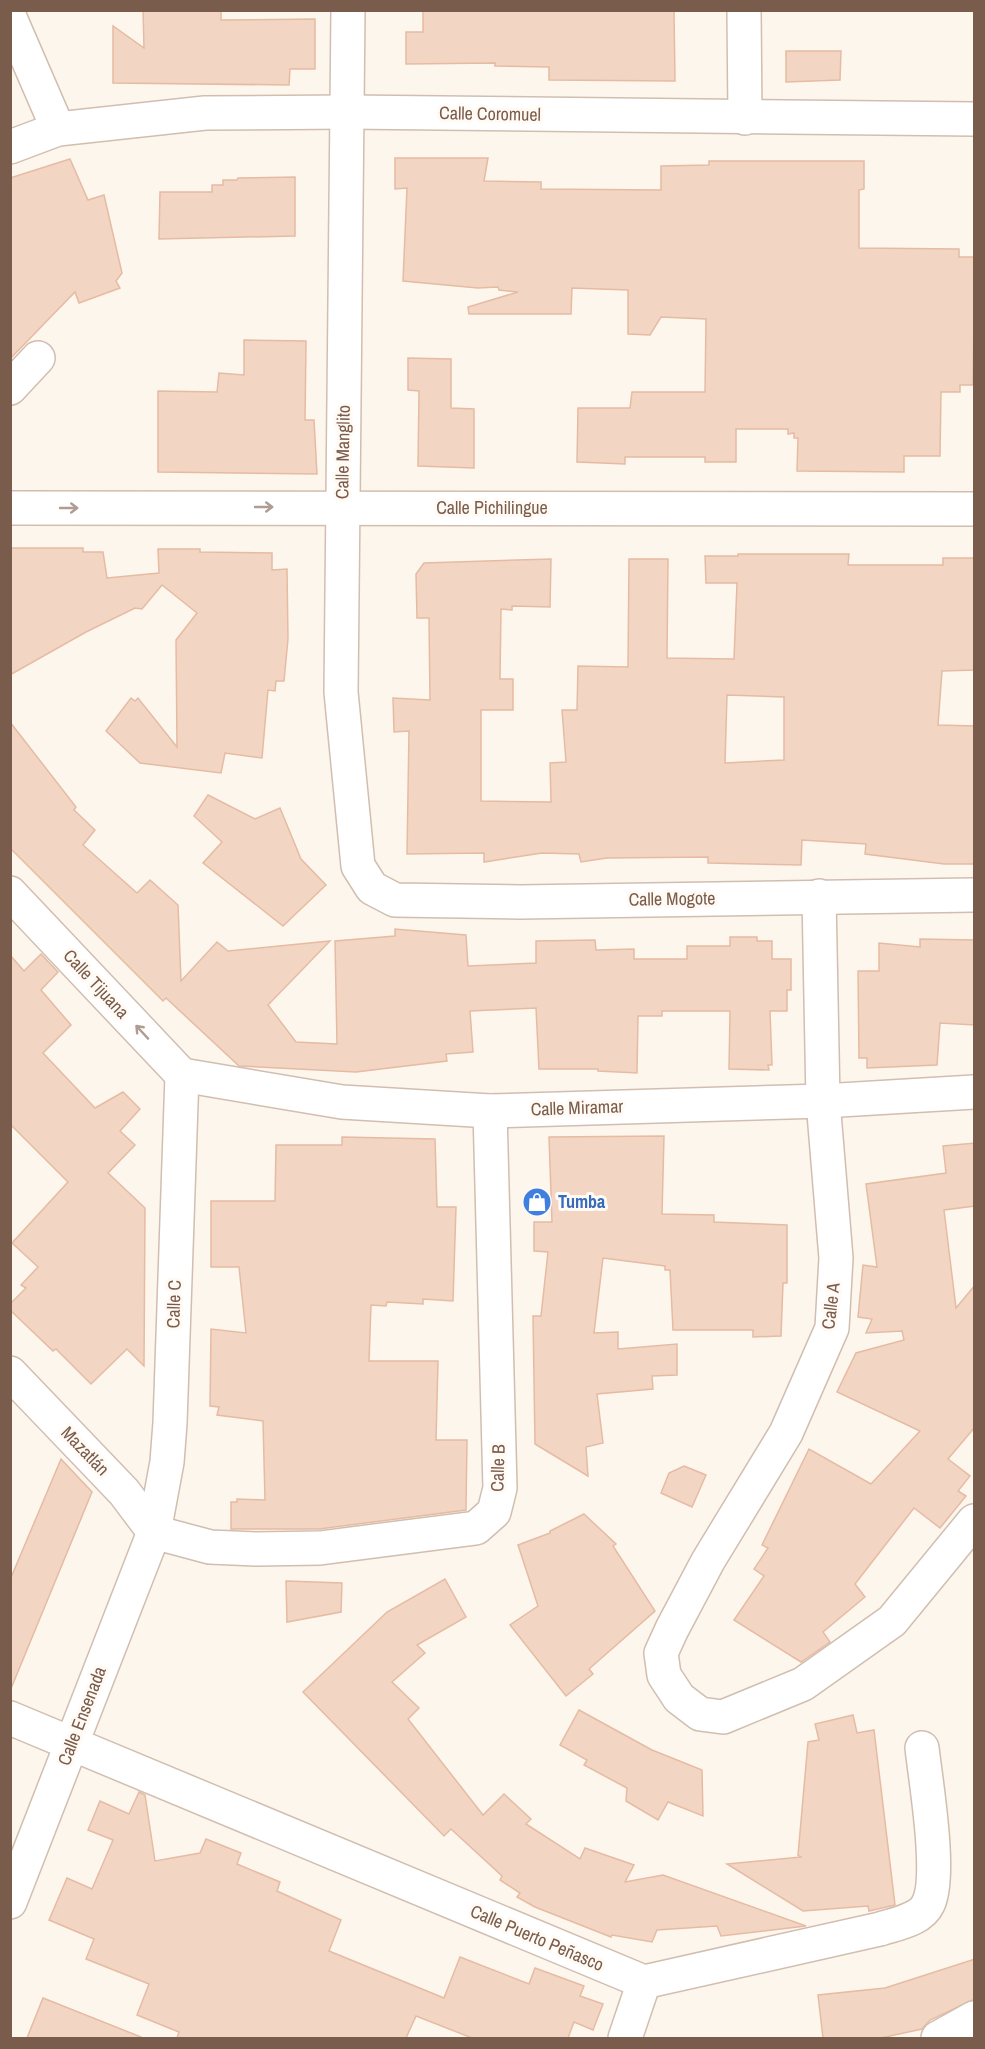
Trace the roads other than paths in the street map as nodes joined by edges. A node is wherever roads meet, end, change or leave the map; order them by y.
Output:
1 (348, 10) edge
2 (744, 10) edge
3 (10, 18) edge
4 (348, 112) junction
5 (745, 118) junction
6 (975, 118) edge
7 (58, 129) junction
8 (10, 147) edge
9 (38, 358) dead end
10 (10, 388) edge
11 (343, 507) junction
12 (10, 508) edge
13 (975, 509) edge
14 (372, 888) joint
15 (10, 893) edge
16 (975, 895) edge
17 (819, 896) junction
18 (182, 1075) junction
19 (975, 1092) edge
20 (823, 1101) junction
21 (490, 1111) junction
22 (10, 1373) edge
23 (975, 1521) edge
24 (154, 1532) junction
25 (10, 1718) edge
26 (71, 1743) junction
27 (922, 1748) dead end
28 (10, 1902) edge
29 (644, 1982) junction
30 (975, 2018) edge
31 (625, 2038) edge
32 (938, 2038) edge

1 - 4 street, Calle Manglito
2 - 5 street
3 - 7 street
4 - 5 street, Calle Coromuel
4 - 7 street, Calle Coromuel
4 - 11 street, Calle Manglito
5 - 6 street, Calle Coromuel
7 - 8 street, Calle Coromuel
9 - 10 street
12 -> 11 street, Calle Pichilingue
11 - 13 street, Calle Pichilingue
11 - 14 street, Calle Manglito
14 - 17 street, Calle Mogote
18 -> 15 street, Calle Tijuana
16 - 17 street, Calle Mogote
17 - 20 street, Calle A
18 - 21 street, Calle Miramar
18 - 24 street, Calle C
19 - 20 street, Calle Miramar
20 - 21 street, Calle Miramar
20 - 23 street, Calle A
21 - 24 street, Calle B
22 - 24 street, Mazatlán
24 - 26 street, Calle Ensenada
25 - 26 street, Calle Puerto Peñasco
26 - 28 street, Calle Ensenada
26 - 29 street, Calle Puerto Peñasco
27 - 29 street
29 - 31 street
30 - 32 street

